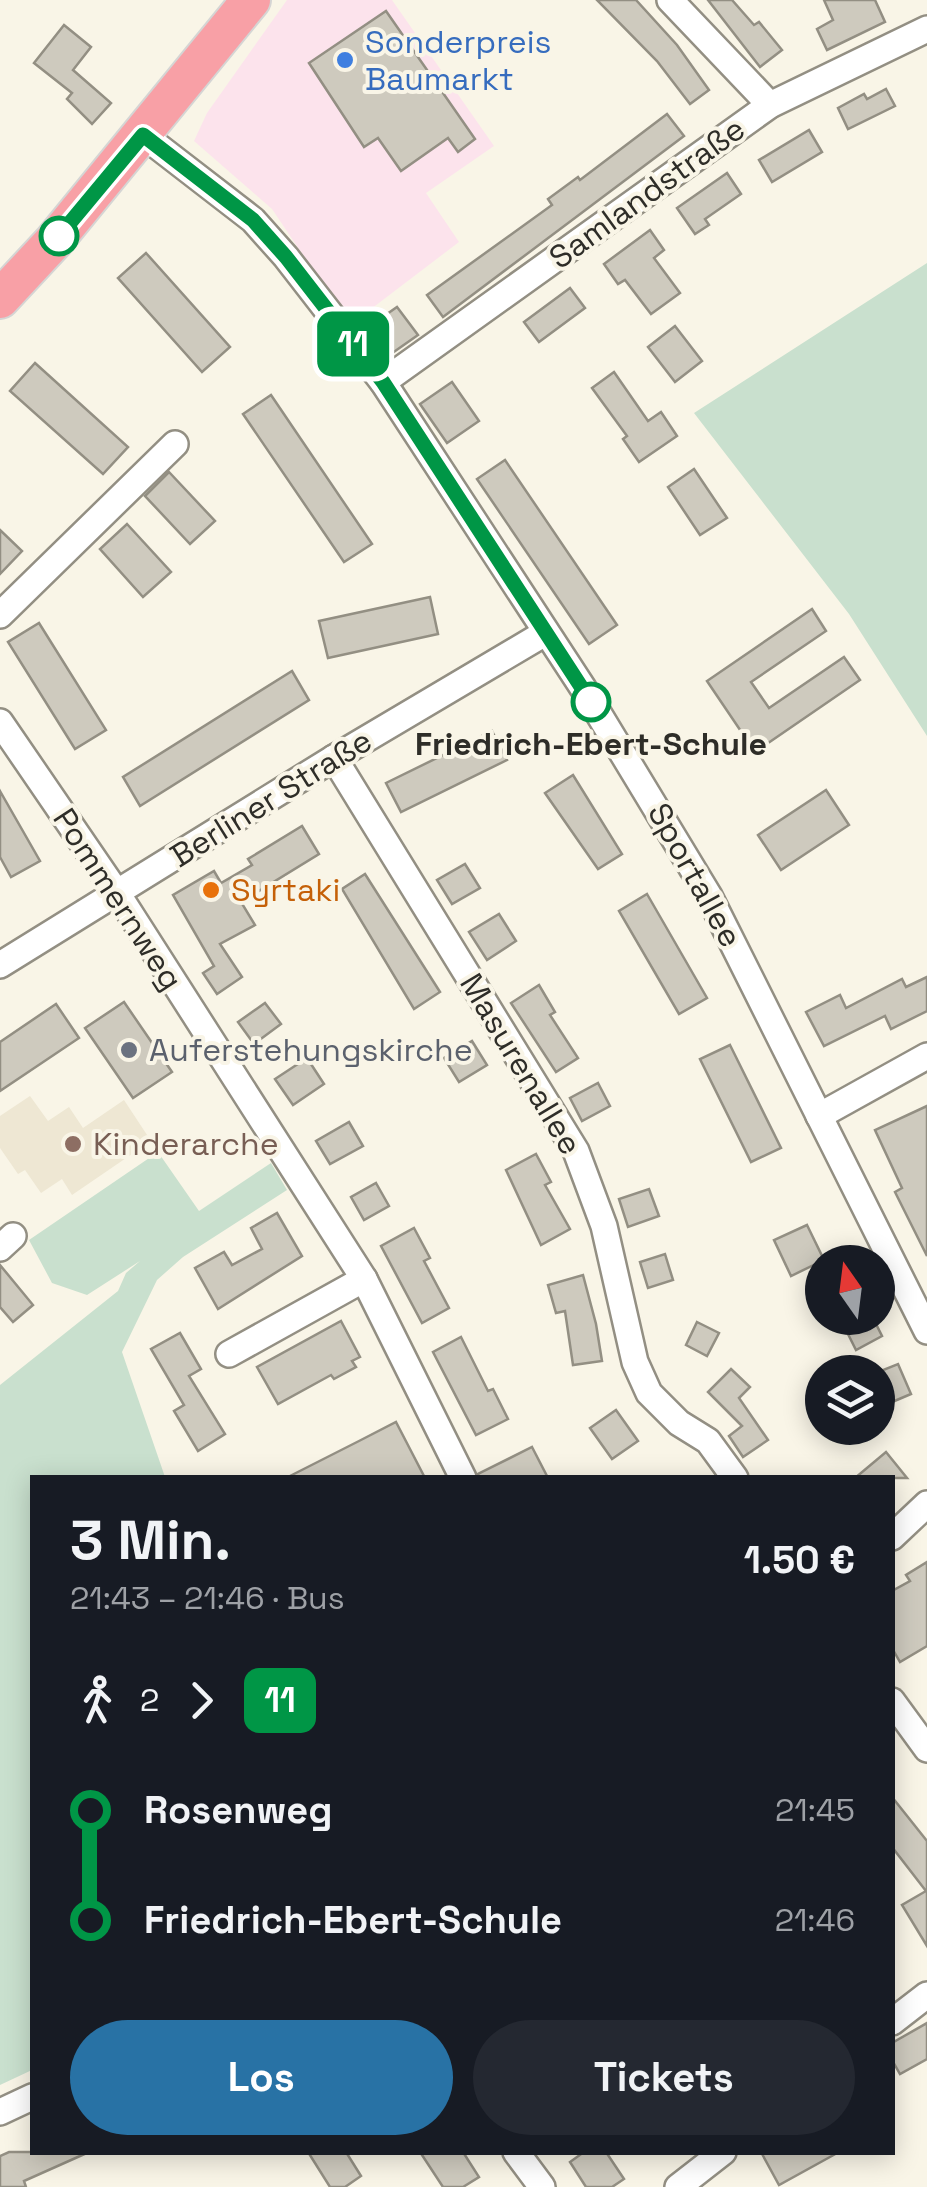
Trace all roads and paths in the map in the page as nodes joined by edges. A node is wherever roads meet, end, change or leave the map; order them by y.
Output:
1 (251, 0) edge
2 (670, 0) edge
3 (927, 30) edge
4 (770, 104) junction
5 (143, 135) junction
6 (0, 300) edge
7 (383, 382) junction
8 (175, 444) dead end
9 (0, 615) edge
10 (544, 634) junction
11 (0, 722) edge
12 (334, 758) junction
13 (117, 893) junction
14 (0, 965) edge
15 (927, 1056) edge
16 (819, 1116) junction
17 (364, 1279) junction
18 (927, 1331) edge
19 (228, 1354) dead end
20 (462, 1475) edge
21 (732, 1475) edge
22 (927, 1504) edge
23 (895, 1534) edge
24 (895, 1705) edge
25 (927, 1749) edge
26 (927, 1996) edge
27 (895, 2020) edge
28 (30, 2098) edge
29 (0, 2112) edge
30 (518, 2155) edge
31 (719, 2155) edge
32 (542, 2187) edge
33 (678, 2187) edge

1 - 5 main road
2 - 4 street
3 - 4 street, Samlandstraße
4 - 7 street, Samlandstraße
5 - 6 main road
5 - 7 street, Sportallee
7 - 10 street, Sportallee
8 - 9 street
10 - 12 street, Berliner Straße
10 - 16 street, Sportallee
11 - 13 street, Pommernweg
12 - 13 street, Berliner Straße
12 - 21 street, Masurenallee
13 - 14 street, Berliner Straße
13 - 17 street, Pommernweg
15 - 16 street
16 - 18 street, Sportallee
17 - 19 street
17 - 20 street, Pommernweg
22 - 23 street
24 - 25 street
26 - 27 street
28 - 29 street
30 - 32 street
31 - 33 street

